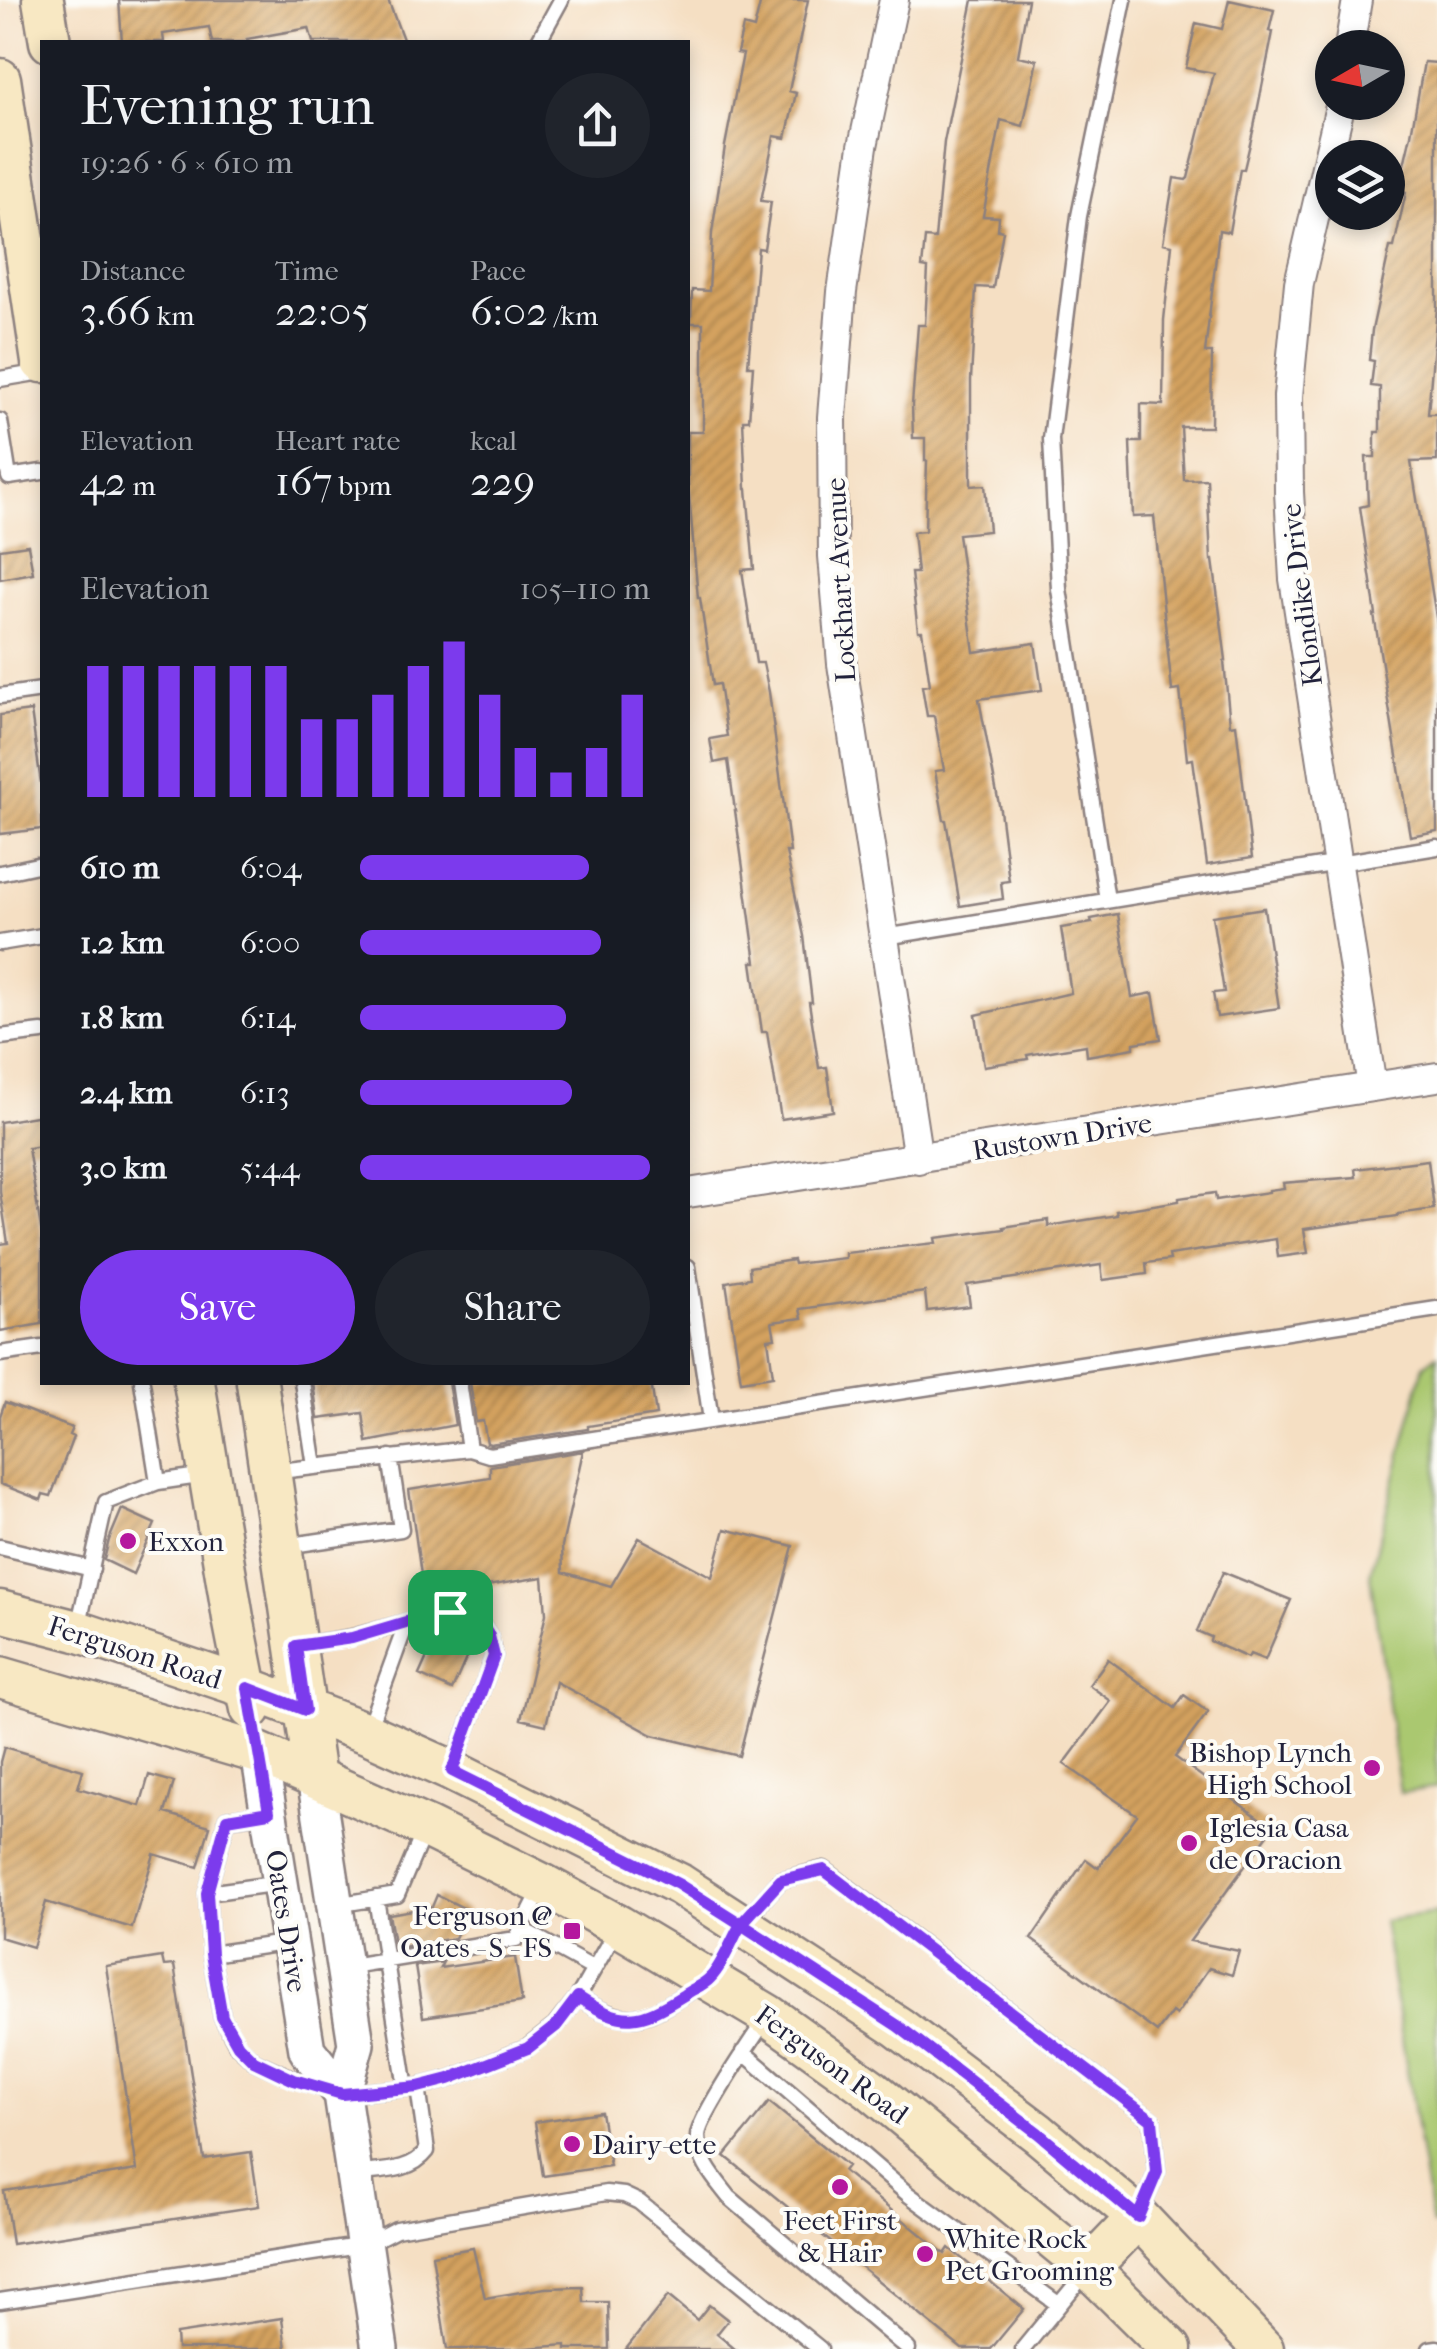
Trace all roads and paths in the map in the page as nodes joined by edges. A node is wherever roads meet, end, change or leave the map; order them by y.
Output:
1 (43, 0) edge
2 (560, 0) edge
3 (894, 0) edge
4 (1124, 0) edge
5 (1357, 0) edge
6 (1353, 30) edge
7 (50, 40) edge
8 (539, 40) edge
9 (0, 79) edge
10 (1337, 120) edge
11 (6, 168) edge
12 (40, 351) edge
13 (40, 372) edge
14 (0, 380) edge
15 (0, 421) edge
16 (40, 472) edge
17 (40, 690) edge
18 (0, 696) edge
19 (1437, 847) edge
20 (1338, 863) junction
21 (40, 864) edge
22 (0, 873) edge
23 (1106, 900) junction
24 (40, 936) edge
25 (885, 937) junction
26 (0, 942) edge
27 (40, 1032) edge
28 (0, 1037) edge
29 (1437, 1078) edge
30 (1372, 1088) junction
31 (918, 1159) junction
32 (690, 1193) edge
33 (690, 1281) edge
34 (1437, 1309) edge
35 (40, 1348) edge
36 (0, 1354) edge
37 (142, 1385) edge
38 (194, 1385) edge
39 (257, 1385) edge
40 (302, 1385) edge
41 (458, 1385) edge
42 (711, 1420) junction
43 (469, 1449) junction
44 (390, 1457) junction
45 (315, 1466) junction
46 (270, 1473) junction
47 (209, 1475) junction
48 (158, 1482) junction
49 (282, 1546) junction
50 (0, 1547) edge
51 (92, 1568) junction
52 (0, 1612) edge
53 (406, 1622) junction
54 (78, 1631) junction
55 (296, 1646) junction
56 (0, 1678) edge
57 (248, 1688) junction
58 (305, 1710) junction
59 (367, 1733) junction
60 (259, 1753) junction
61 (452, 1771) junction
62 (315, 1777) junction
63 (269, 1812) junction
64 (426, 1827) junction
65 (280, 1882) junction
66 (544, 1884) junction
67 (207, 1893) junction
68 (376, 1898) junction
69 (336, 1905) junction
70 (741, 1924) junction
71 (618, 1926) junction
72 (521, 1929) junction
73 (290, 1942) junction
74 (211, 1954) junction
75 (386, 1960) junction
76 (344, 1968) junction
77 (594, 1969) junction
78 (710, 1979) junction
79 (578, 1997) junction
80 (768, 2015) junction
81 (743, 2052) junction
82 (412, 2087) junction
83 (342, 2094) junction
84 (354, 2174) junction
85 (1138, 2217) junction
86 (364, 2245) junction
87 (1089, 2268) junction
88 (0, 2301) edge
89 (1058, 2304) junction
90 (380, 2349) edge
91 (820, 2349) edge
92 (908, 2349) edge
93 (1023, 2349) edge
94 (1170, 2349) edge
95 (1263, 2349) edge

1 - 7 main road
2 - 8 lane
3 - 25 street, Lockhart Avenue
4 - 23 lane
5 - 6 street
9 - 11 main road
10 - 20 street, Klondike Drive
11 - 12 main road
13 - 14 lane
15 - 16 lane
17 - 18 lane
19 - 20 lane
20 - 23 lane
20 - 30 street, Klondike Drive
21 - 22 lane
23 - 25 lane
24 - 26 lane
25 - 31 street, Lockhart Avenue
27 - 28 lane
29 - 30 street, Rustown Drive
30 - 31 street, Rustown Drive
31 - 32 street, Rustown Drive
33 - 42 lane
34 - 42 lane
35 - 36 lane
37 - 48 lane
38 - 47 main road, Oates Drive
39 - 46 main road, Oates Drive
40 - 45 lane
41 - 43 lane
42 - 43 lane
43 - 44 lane
44 - 45 lane
44 - 49 lane
45 - 46 lane
46 - 49 main road, Oates Drive
47 - 48 lane
47 - 57 main road, Oates Drive
48 - 51 lane
49 - 55 main road, Oates Drive
50 - 51 lane
51 - 54 lane
52 - 54 main road, Ferguson Road
53 - 55 lane
53 - 59 lane
53 - 61 lane
54 - 57 main road, Ferguson Road
55 - 58 main road, Oates Drive
56 - 60 main road, Ferguson Road
57 - 58 main road, Ferguson Road
57 - 60 main road, Oates Drive
58 - 59 main road, Ferguson Road
58 - 62 main road, Oates Drive
59 - 61 main road, Ferguson Road
60 - 62 main road, Ferguson Road
60 - 63 street, Oates Drive
61 - 70 main road, Ferguson Road
62 - 64 main road, Ferguson Road
62 - 69 street, Oates Drive
63 - 65 street, Oates Drive
63 - 67 lane
64 - 66 main road, Ferguson Road
64 - 68 lane
65 - 67 lane
65 - 73 street, Oates Drive
66 - 71 main road, Ferguson Road
66 - 72 lane
67 - 74 lane
68 - 69 lane
68 - 75 lane
69 - 76 street, Oates Drive
70 - 78 main road
70 - 85 main road, Ferguson Road
70 - 85 lane
71 - 77 lane
71 - 78 main road, Ferguson Road
72 - 75 lane
72 - 77 lane
73 - 74 lane
73 - 83 street, Oates Drive
74 - 83 lane
75 - 76 lane
75 - 82 lane
76 - 83 street, Oates Drive
77 - 79 lane
78 - 79 lane
78 - 80 main road, Ferguson Road
79 - 82 lane
80 - 81 lane
80 - 87 main road, Ferguson Road
81 - 89 lane
81 - 92 lane
82 - 83 lane
82 - 84 lane
83 - 84 street, Oates Drive
84 - 86 street, Oates Drive
85 - 87 main road
85 - 95 main road, Ferguson Road
86 - 88 lane
86 - 90 street, Oates Drive
86 - 91 lane
87 - 89 lane
87 - 94 main road, Ferguson Road
89 - 93 lane

